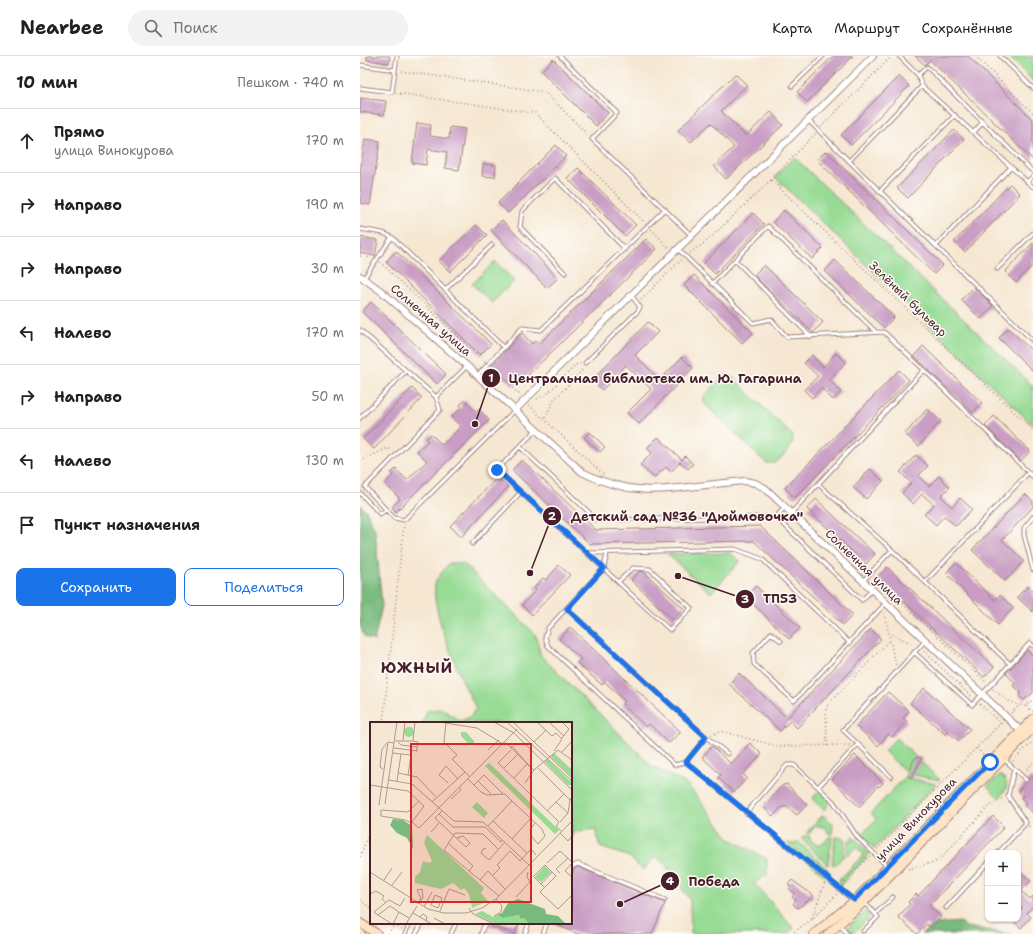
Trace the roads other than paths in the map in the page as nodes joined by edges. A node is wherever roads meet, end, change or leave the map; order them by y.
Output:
1 (396, 56) edge
2 (560, 56) edge
3 (823, 56) edge
4 (873, 56) edge
5 (898, 56) edge
6 (1000, 56) edge
7 (360, 65) edge
8 (395, 70) junction
9 (918, 75) junction
10 (792, 86) dead end
11 (922, 86) junction
12 (360, 88) edge
13 (1033, 88) edge
14 (955, 115) junction
15 (808, 120) junction
16 (983, 122) junction
17 (974, 132) junction
18 (849, 161) junction
19 (1012, 167) junction
20 (1033, 172) edge
21 (1033, 176) edge
22 (1027, 182) junction
23 (1033, 187) edge
24 (879, 192) junction
25 (665, 209) junction
26 (360, 229) edge
27 (1033, 233) edge
28 (692, 236) junction
29 (392, 237) junction
30 (492, 245) dead end
31 (936, 246) junction
32 (625, 249) junction
33 (676, 251) junction
34 (735, 260) junction
35 (998, 269) dead end
36 (565, 273) dead end
37 (362, 277) edge
38 (712, 284) junction
39 (445, 290) junction
40 (631, 295) junction
41 (360, 330) edge
42 (876, 332) junction
43 (811, 337) junction
44 (1033, 341) edge
45 (503, 347) junction
46 (585, 364) road end
47 (467, 366) junction
48 (924, 370) junction
49 (406, 372) junction
50 (477, 376) junction
51 (436, 397) junction
52 (515, 410) junction
53 (360, 418) edge
54 (536, 430) junction
55 (520, 447) junction
56 (1028, 473) junction
57 (1033, 477) edge
58 (818, 484) junction
59 (360, 493) edge
60 (520, 493) junction
61 (786, 507) junction
62 (386, 510) junction
63 (792, 512) junction
64 (776, 517) junction
65 (1033, 517) edge
66 (472, 544) dead end
67 (892, 550) junction
68 (606, 552) junction
69 (587, 553) junction
70 (604, 568) junction
71 (1033, 570) edge
72 (619, 581) junction
73 (863, 581) junction
74 (925, 582) junction
75 (872, 590) junction
76 (884, 605) junction
77 (567, 609) junction
78 (781, 641) dead end
79 (925, 641) junction
80 (850, 642) junction
81 (1033, 646) edge
82 (914, 652) junction
83 (1010, 664) junction
84 (982, 695) junction
85 (1033, 719) edge
86 (1033, 728) edge
87 (1024, 733) junction
88 (706, 737) junction
89 (858, 744) junction
90 (728, 754) dead end
91 (1001, 756) junction
92 (686, 762) junction
93 (1014, 769) junction
94 (890, 777) dead end
95 (1026, 780) dead end
96 (818, 786) junction
97 (746, 813) junction
98 (1001, 850) edge
99 (887, 866) junction
100 (985, 866) edge
101 (572, 867) edge
102 (893, 896) dead end
103 (665, 900) dead end
104 (859, 900) junction
105 (946, 908) dead end
106 (876, 914) junction
107 (837, 921) junction
108 (360, 923) edge
109 (410, 924) edge
110 (421, 924) edge
111 (456, 924) edge
112 (485, 924) edge
113 (529, 924) edge
114 (547, 924) edge
115 (863, 931) dead end
116 (405, 933) edge
117 (376, 934) edge
118 (416, 934) edge
119 (451, 934) edge
120 (481, 934) edge
121 (525, 934) edge
122 (543, 934) edge
123 (814, 934) edge
124 (828, 934) edge
125 (847, 934) edge

1 - 8 lane
2 - 25 lane
3 - 10 lane
4 - 15 street
5 - 9 lane
6 - 13 lane
7 - 8 lane
8 - 12 lane
9 - 11 lane
9 - 16 lane
11 - 14 lane
11 - 18 lane
14 - 17 lane
14 - 24 lane
15 - 18 lane
15 - 28 street
16 - 17 lane
16 - 20 lane
17 - 19 lane
18 - 24 lane
19 - 22 lane
19 - 31 lane
21 - 22 lane
22 - 23 lane
24 - 31 lane
25 - 28 lane
25 - 32 lane
26 - 29 lane
27 - 35 lane
28 - 33 street
29 - 37 lane
29 - 39 lane
30 - 39 lane
31 - 44 lane
32 - 36 lane
32 - 45 lane
33 - 38 lane
33 - 40 street
34 - 38 lane
34 - 42 lane
34 - 43 lane
37 - 47 street, Солнечная улица
38 - 43 lane
39 - 45 lane
40 - 46 lane
40 - 52 street
41 - 49 lane
42 - 43 lane
42 - 48 lane
45 - 50 lane
47 - 50 street, Солнечная улица
47 - 51 lane
48 - 56 lane
48 - 58 lane
49 - 51 lane
49 - 53 lane
50 - 52 street, Солнечная улица
51 - 62 lane
52 - 54 street, Солнечная улица
52 - 62 lane
54 - 55 lane
54 - 61 street, Солнечная улица
55 - 60 lane
55 - 64 lane
56 - 57 lane
56 - 74 lane
58 - 63 lane
58 - 67 lane
59 - 62 lane
60 - 66 lane
60 - 69 lane
61 - 63 street, Солнечная улица
61 - 64 lane
63 - 73 street, Солнечная улица
64 - 75 lane
65 - 71 lane
67 - 73 lane
67 - 74 lane
68 - 69 lane
68 - 70 lane
68 - 80 lane
69 - 70 lane
70 - 72 lane
70 - 77 lane
72 - 72 lane
73 - 75 street, Солнечная улица
74 - 83 lane
75 - 76 street, Солнечная улица
76 - 79 street, Солнечная улица
76 - 80 lane
77 - 88 lane
77 - 92 lane
78 - 80 lane
79 - 82 lane
79 - 84 street, Солнечная улица
81 - 83 lane
82 - 84 lane
82 - 89 lane
83 - 84 lane
84 - 87 street, Солнечная улица
85 - 87 main road, улица Винокурова
86 - 87 main road, улица Винокурова
87 - 91 main road, улица Винокурова
88 - 90 lane
88 - 92 lane
89 - 94 lane
89 - 96 lane
91 - 93 lane
91 - 99 main road, улица Винокурова
91 - 104 main road, улица Винокурова
92 - 97 lane
93 - 95 lane
93 - 98 lane
96 - 97 lane
96 - 99 lane
97 - 104 lane
99 - 104 main road, улица Винокурова
100 - 105 lane
101 - 103 lane
102 - 106 lane
104 - 106 lane
104 - 107 main road, улица Винокурова
106 - 115 lane
107 - 123 main road, улица Винокурова
107 - 124 main road, улица Винокурова
107 - 125 lane
108 - 117 main road
109 - 116 lane
110 - 118 lane
111 - 119 lane
112 - 120 lane
113 - 121 lane
114 - 122 lane

